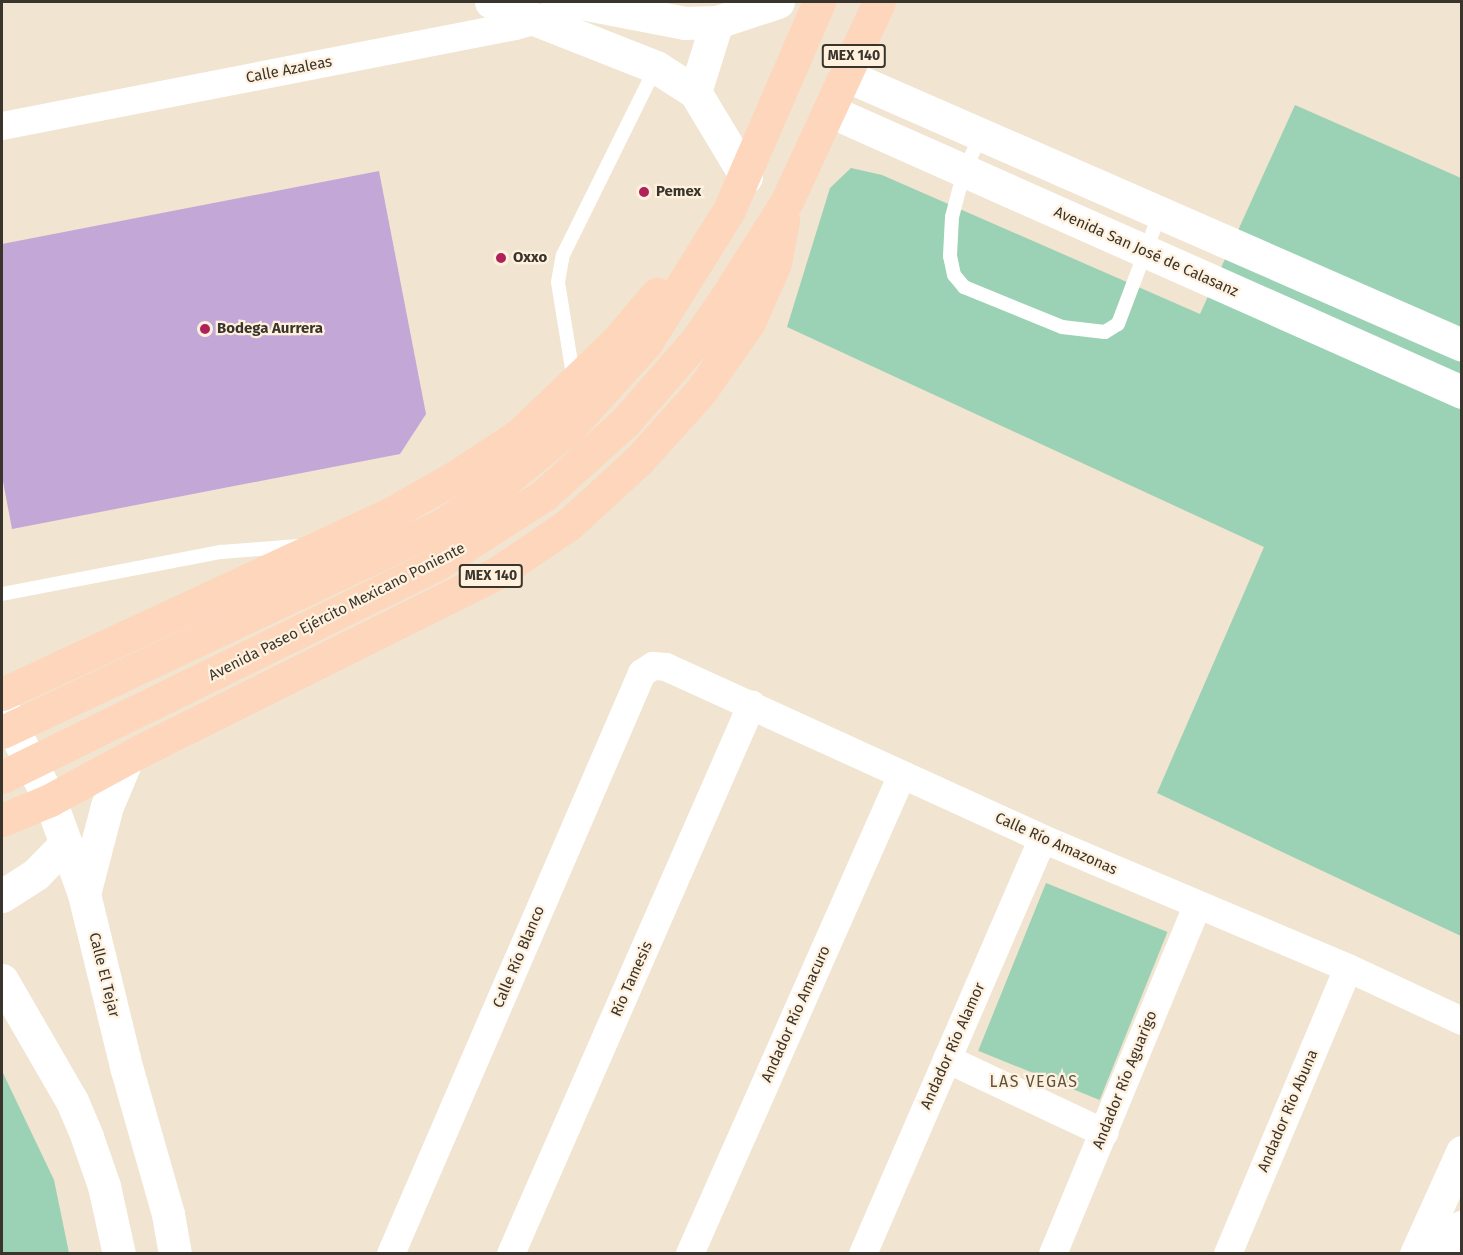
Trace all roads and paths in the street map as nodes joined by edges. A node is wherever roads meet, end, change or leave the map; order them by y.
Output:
1 (491, 2) edge
2 (572, 2) edge
3 (576, 2) edge
4 (778, 2) edge
5 (819, 2) edge
6 (879, 2) edge
7 (542, 19) junction
8 (717, 22) junction
9 (656, 67) junction
10 (845, 75) junction
11 (695, 92) junction
12 (830, 111) junction
13 (2, 126) edge
14 (981, 135) junction
15 (964, 171) junction
16 (746, 177) junction
17 (787, 201) junction
18 (729, 210) junction
19 (1160, 213) junction
20 (1148, 252) junction
21 (1461, 345) edge
22 (574, 383) junction
23 (1461, 392) edge
24 (321, 546) junction
25 (2, 594) edge
26 (84, 654) junction
27 (653, 666) joint
28 (2, 694) edge
29 (752, 705) junction
30 (2, 708) edge
31 (2, 732) edge
32 (133, 756) junction
33 (902, 775) junction
34 (2, 777) edge
35 (50, 800) junction
36 (2, 820) edge
37 (1043, 839) junction
38 (66, 843) junction
39 (84, 894) junction
40 (2, 896) edge
41 (1197, 907) junction
42 (1348, 968) junction
43 (2, 980) edge
44 (1461, 1021) edge
45 (947, 1059) junction
46 (1104, 1132) junction
47 (1461, 1152) edge
48 (1461, 1227) edge
49 (119, 1254) edge
50 (175, 1254) edge
51 (391, 1254) edge
52 (511, 1254) edge
53 (690, 1254) edge
54 (863, 1254) edge
55 (1053, 1254) edge
56 (1228, 1254) edge
57 (1416, 1254) edge
58 (1450, 1254) edge

1 - 7 main road
2 - 7 street, Calle Azaleas
3 - 8 main road
4 - 8 main road
5 - 16 main road, Avenida Paseo Ejército Mexicano Poniente / MEX 140
6 - 10 main road, Avenida Paseo Ejército Mexicano Poniente / MEX 140
7 - 9 main road
7 - 13 street, Calle Azaleas
8 - 11 main road
9 - 11 main road
9 - 22 lane
10 - 12 main road, Avenida Paseo Ejército Mexicano Poniente / MEX 140
10 - 14 main road
11 - 16 main road
12 - 15 main road, Avenida San José de Calasanz
12 - 17 main road, Avenida Paseo Ejército Mexicano Poniente / MEX 140
14 - 15 lane
14 - 19 main road
15 - 20 main road, Avenida San José de Calasanz
15 - 20 lane
16 - 18 main road, Avenida Paseo Ejército Mexicano Poniente / MEX 140
17 - 32 main road, MEX 140
17 - 34 main road, Avenida Paseo Ejército Mexicano Poniente / MEX 140
18 - 22 main road, MEX 140
18 - 31 main road, Avenida Paseo Ejército Mexicano Poniente / MEX 140
19 - 20 lane
19 - 21 main road
20 - 23 main road, Avenida San José de Calasanz
22 - 24 main road, MEX 140
24 - 25 lane
24 - 26 main road, MEX 140
26 - 28 main road, MEX 140
26 - 32 main road
27 - 29 street, Calle Río Amazonas
27 - 51 street, Calle Río Blanco
29 - 33 street, Calle Río Amazonas
29 - 52 street, Río Tamesis
30 - 35 main road, Calle El Tejar
32 - 35 main road, MEX 140
32 - 39 main road
33 - 37 street, Calle Río Amazonas
33 - 53 street, Andador Río Amacuro
35 - 36 main road, MEX 140
35 - 38 main road, Calle El Tejar
37 - 41 street, Calle Río Amazonas
37 - 45 street, Andador Río Alamor
38 - 39 main road, Calle El Tejar
38 - 40 main road
39 - 50 main road, Calle El Tejar
41 - 42 street, Calle Río Amazonas
41 - 46 street, Andador Río Aguarigo
42 - 44 street, Calle Río Amazonas
42 - 56 street, Andador Río Abuna
43 - 49 main road
45 - 46 street
45 - 54 street, Andador Río Alamor
46 - 55 street, Andador Río Aguarigo
47 - 57 main road
48 - 58 main road

